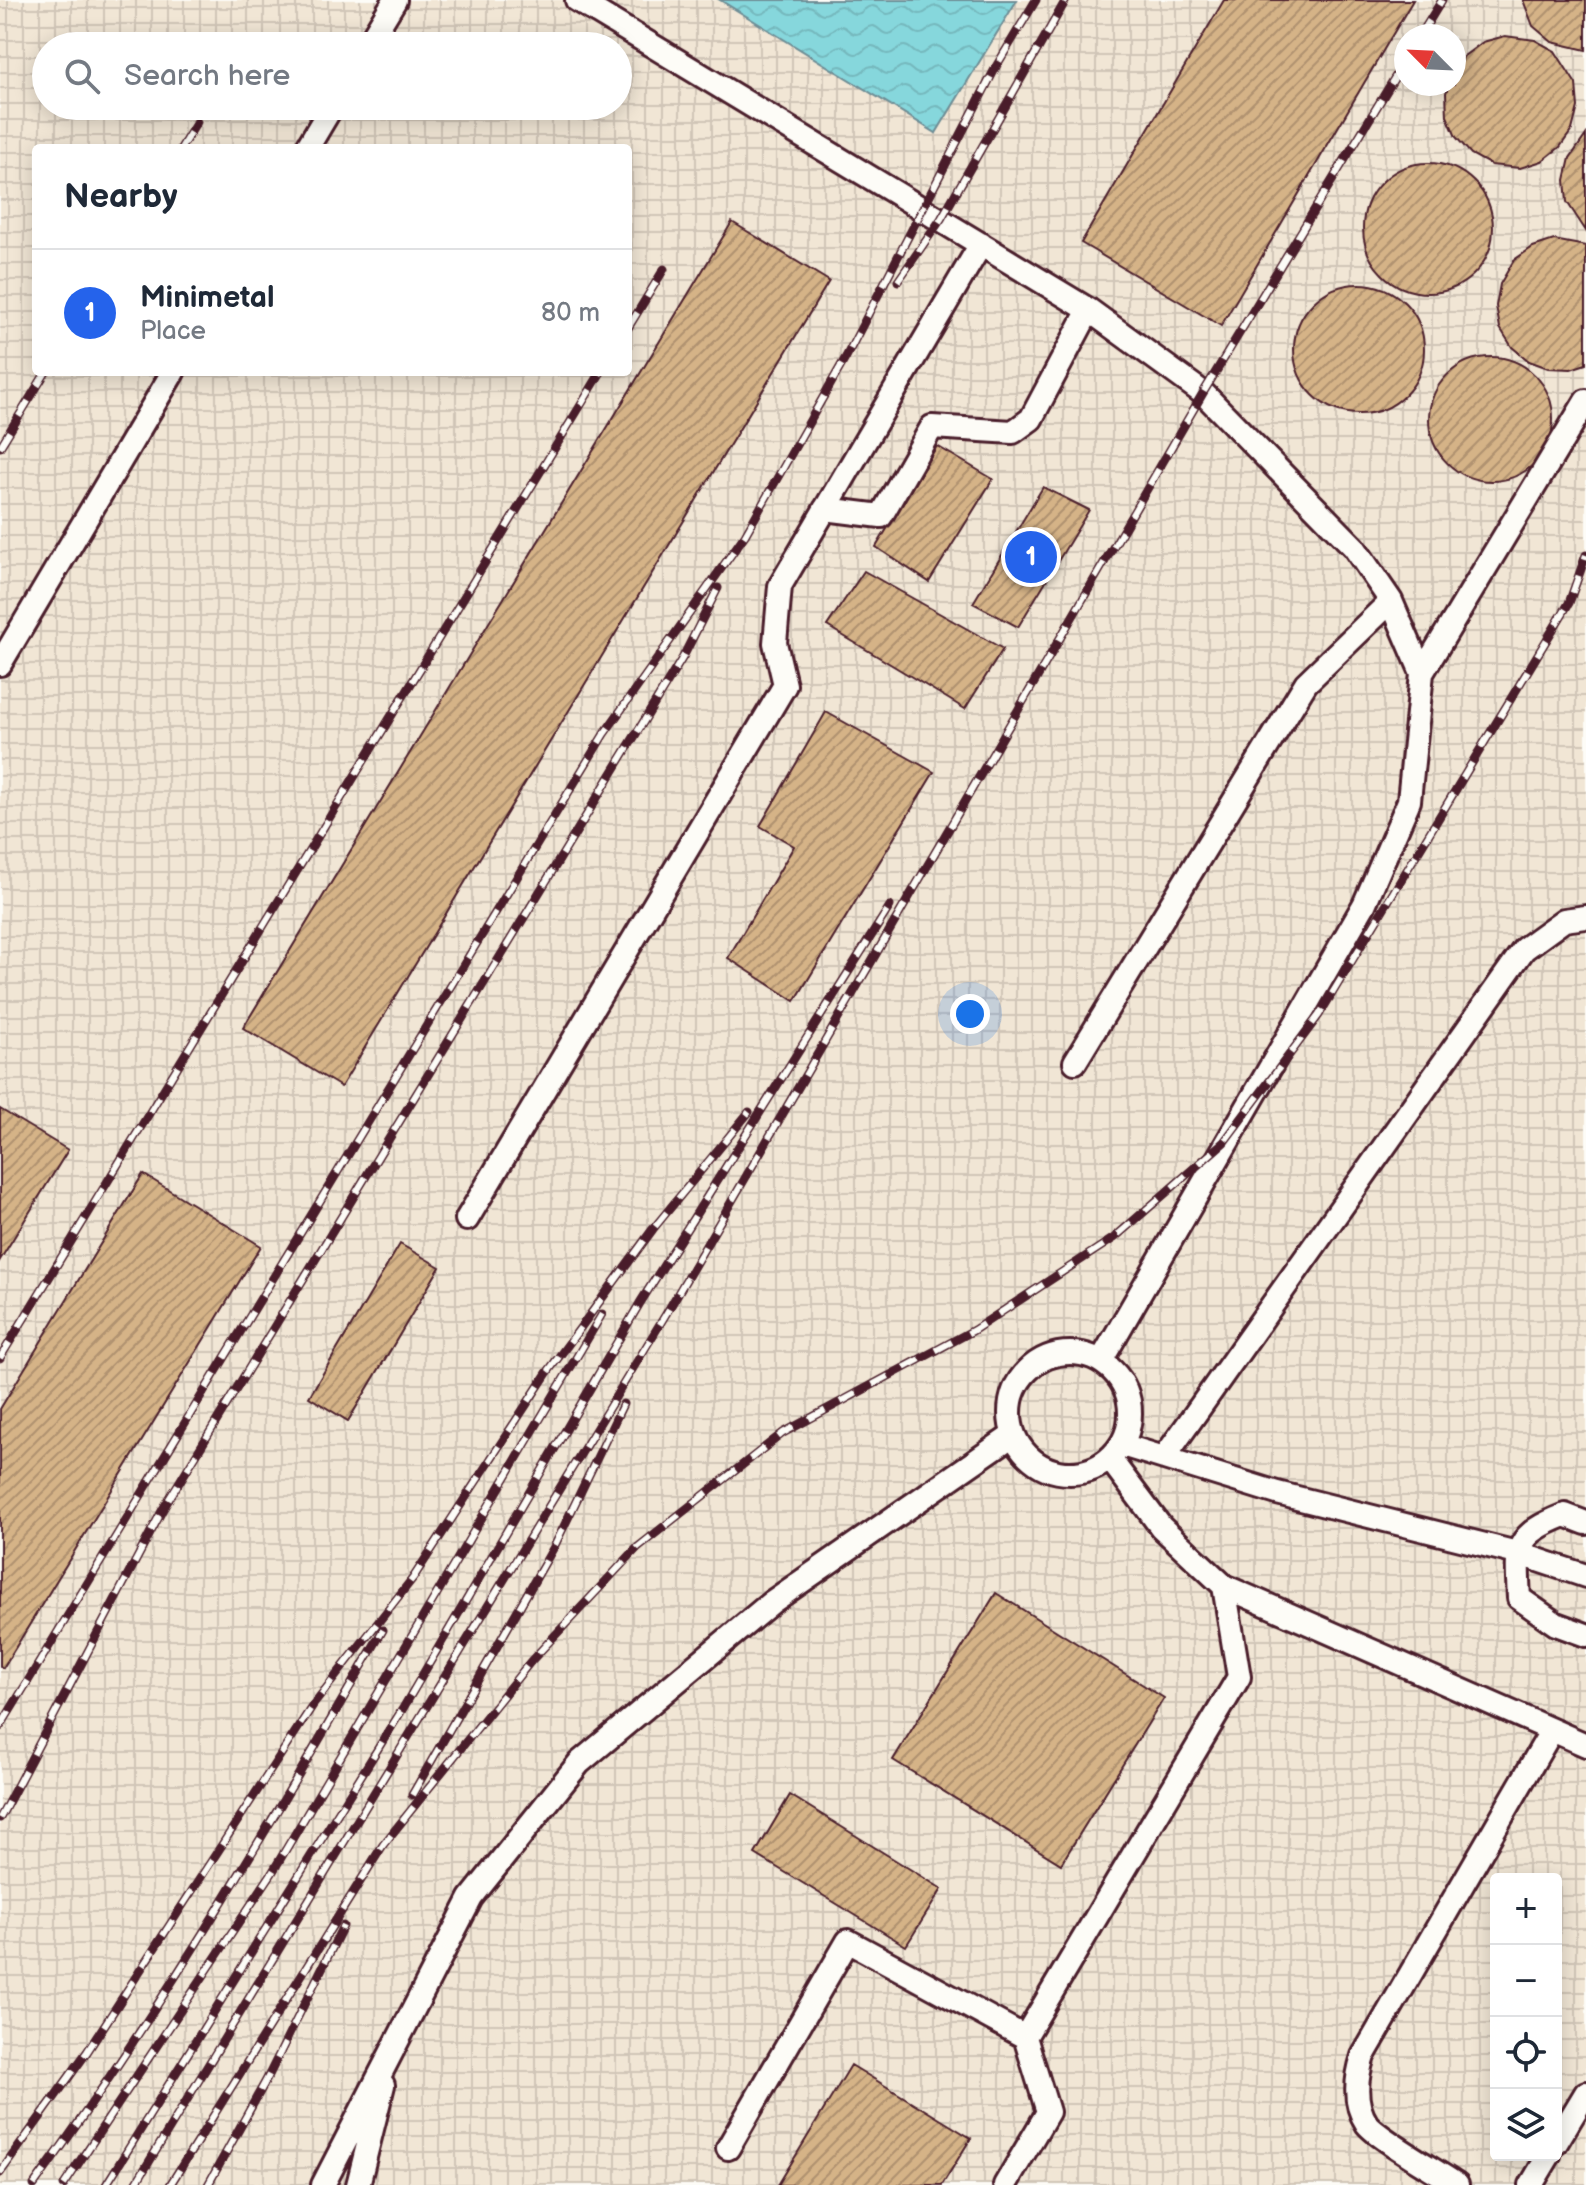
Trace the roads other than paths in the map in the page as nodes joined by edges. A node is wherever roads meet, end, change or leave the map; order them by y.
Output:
1 (395, 0) edge
2 (577, 0) edge
3 (376, 32) edge
4 (630, 32) edge
5 (632, 33) edge
6 (324, 120) edge
7 (309, 144) edge
8 (981, 244) junction
9 (1089, 310) junction
10 (171, 376) edge
11 (1586, 401) edge
12 (825, 509) junction
13 (1391, 601) junction
14 (0, 664) edge
15 (1422, 673) junction
16 (1586, 917) edge
17 (1075, 1062) dead end
18 (467, 1219) dead end
19 (1101, 1361) junction
20 (1013, 1435) junction
21 (1116, 1452) junction
22 (1164, 1458) junction
23 (1586, 1523) edge
24 (1517, 1553) junction
25 (1586, 1576) edge
26 (1224, 1586) junction
27 (1586, 1635) edge
28 (1552, 1730) junction
29 (1586, 1745) edge
30 (1025, 2037) junction
31 (395, 2041) junction
32 (1586, 2093) edge
33 (1562, 2133) edge
34 (728, 2148) dead end
35 (1545, 2161) edge
36 (323, 2185) edge
37 (358, 2185) edge
38 (1005, 2185) edge
39 (1457, 2185) edge
40 (1531, 2185) edge

1 - 3 lane
2 - 4 lane
5 - 8 lane
6 - 7 lane
8 - 9 lane
8 - 12 lane
9 - 12 lane
9 - 13 lane
10 - 14 lane
11 - 15 lane
12 - 18 lane
13 - 15 lane
13 - 17 lane
15 - 19 lane
16 - 22 lane
19 - 20 lane
19 - 21 lane
20 - 21 lane
20 - 31 lane
21 - 22 lane
21 - 26 lane
22 - 24 lane
23 - 24 lane
24 - 25 lane
24 - 27 lane
26 - 28 lane
26 - 30 lane
28 - 29 lane
28 - 39 lane
30 - 34 lane
30 - 38 lane
31 - 36 lane
31 - 37 lane
32 - 33 lane
35 - 40 lane

